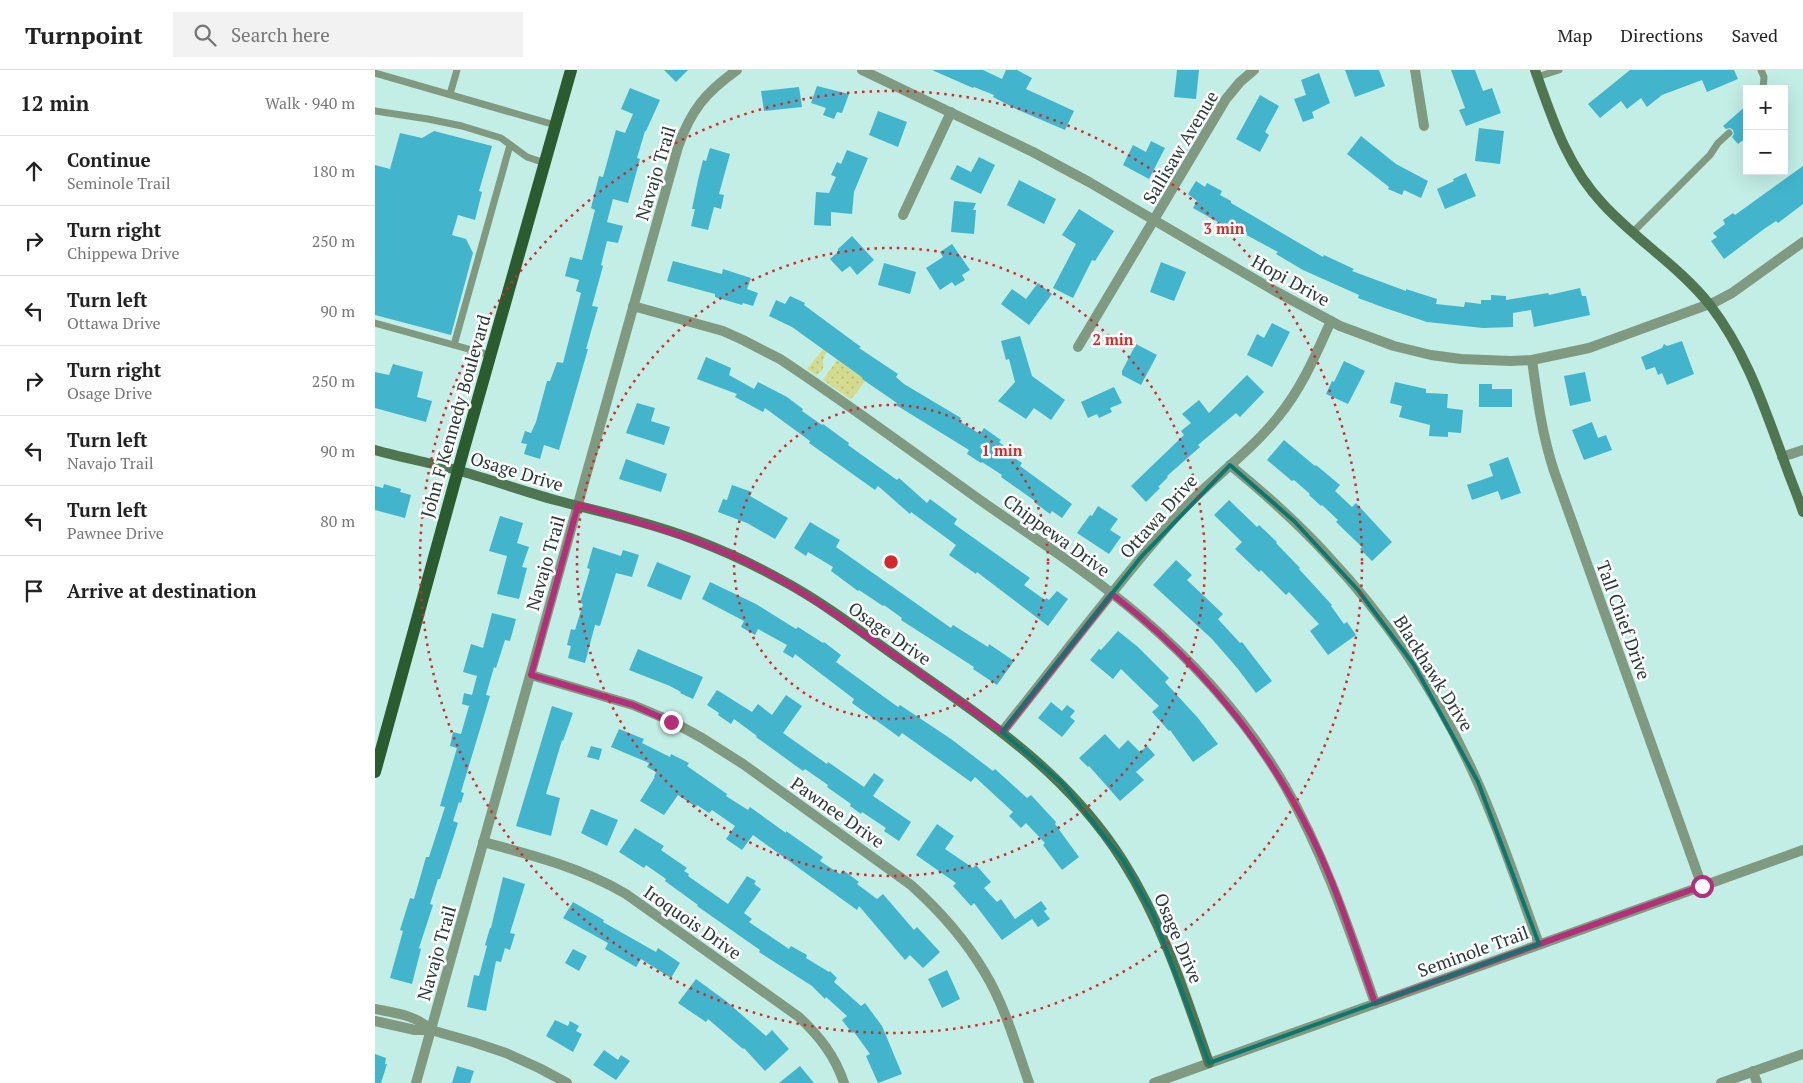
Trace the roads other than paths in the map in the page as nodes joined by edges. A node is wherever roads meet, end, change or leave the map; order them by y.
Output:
1 (457, 70) edge
2 (571, 70) edge
3 (737, 70) edge
4 (862, 70) edge
5 (1254, 70) edge
6 (1415, 70) edge
7 (1559, 70) edge
8 (1761, 70) edge
9 (1536, 73) edge
10 (375, 74) edge
11 (1763, 85) edge
12 (450, 94) junction
13 (375, 111) edge
14 (951, 112) junction
15 (555, 125) junction
16 (1424, 126) dead end
17 (1729, 133) dead end
18 (510, 145) junction
19 (545, 163) junction
20 (903, 215) dead end
21 (1155, 219) junction
22 (1633, 232) junction
23 (1803, 242) edge
24 (1709, 304) junction
25 (633, 306) junction
26 (1331, 321) junction
27 (375, 323) edge
28 (454, 344) junction
29 (1078, 347) dead end
30 (490, 355) junction
31 (1532, 360) junction
32 (375, 450) edge
33 (1803, 450) edge
34 (1783, 457) junction
35 (1230, 464) junction
36 (458, 470) junction
37 (578, 505) junction
38 (1803, 512) edge
39 (1112, 594) junction
40 (531, 675) junction
41 (1003, 732) junction
42 (375, 772) edge
43 (483, 842) junction
44 (1803, 850) edge
45 (1702, 886) junction
46 (1539, 944) junction
47 (1375, 1003) junction
48 (375, 1009) edge
49 (375, 1021) edge
50 (431, 1030) junction
51 (1803, 1054) edge
52 (1209, 1063) junction
53 (1753, 1072) junction
54 (416, 1083) edge
55 (567, 1083) edge
56 (845, 1083) edge
57 (1029, 1083) edge
58 (1154, 1083) edge
59 (1721, 1083) edge
60 (1757, 1083) edge

1 - 12 lane
2 - 15 main road, John F Kennedy Boulevard
3 - 25 street, Navajo Trail
4 - 14 street, Hopi Drive
5 - 21 street, Sallisaw Avenue
6 - 16 street
7 - 9 lane
8 - 11 lane
9 - 22 street
10 - 12 lane
12 - 15 lane
13 - 18 lane
14 - 20 street
14 - 21 street, Hopi Drive
15 - 19 main road, John F Kennedy Boulevard
17 - 22 lane
18 - 19 lane
18 - 28 lane
19 - 30 main road, John F Kennedy Boulevard
21 - 26 street, Hopi Drive
21 - 29 street, Sallisaw Avenue
22 - 24 street
23 - 24 street, Hopi Drive
24 - 31 street, Hopi Drive
24 - 34 street
25 - 37 street, Navajo Trail
25 - 39 street, Chippewa Drive
26 - 31 street, Hopi Drive
26 - 35 street, Ottawa Drive
27 - 28 lane
28 - 30 lane
30 - 36 main road, John F Kennedy Boulevard
31 - 45 street, Tall Chief Drive
32 - 36 street, Osage Drive
33 - 34 street
34 - 38 street
35 - 39 street, Ottawa Drive
35 - 46 street, Blackhawk Drive
36 - 37 street, Osage Drive
36 - 42 main road, John F Kennedy Boulevard
37 - 40 street, Navajo Trail
37 - 41 street, Osage Drive
39 - 41 street, Ottawa Drive
39 - 47 street, Chippewa Drive
40 - 43 street, Navajo Trail
40 - 57 street, Pawnee Drive
41 - 52 street, Osage Drive
43 - 50 street, Navajo Trail
43 - 56 street, Iroquois Drive
44 - 45 street, Seminole Trail
45 - 46 street, Seminole Trail
46 - 47 street, Seminole Trail
47 - 52 street, Seminole Trail
48 - 50 street
49 - 50 street
50 - 54 street, Navajo Trail
50 - 55 street
51 - 53 street
52 - 58 street, Seminole Trail
53 - 59 street
53 - 60 street

